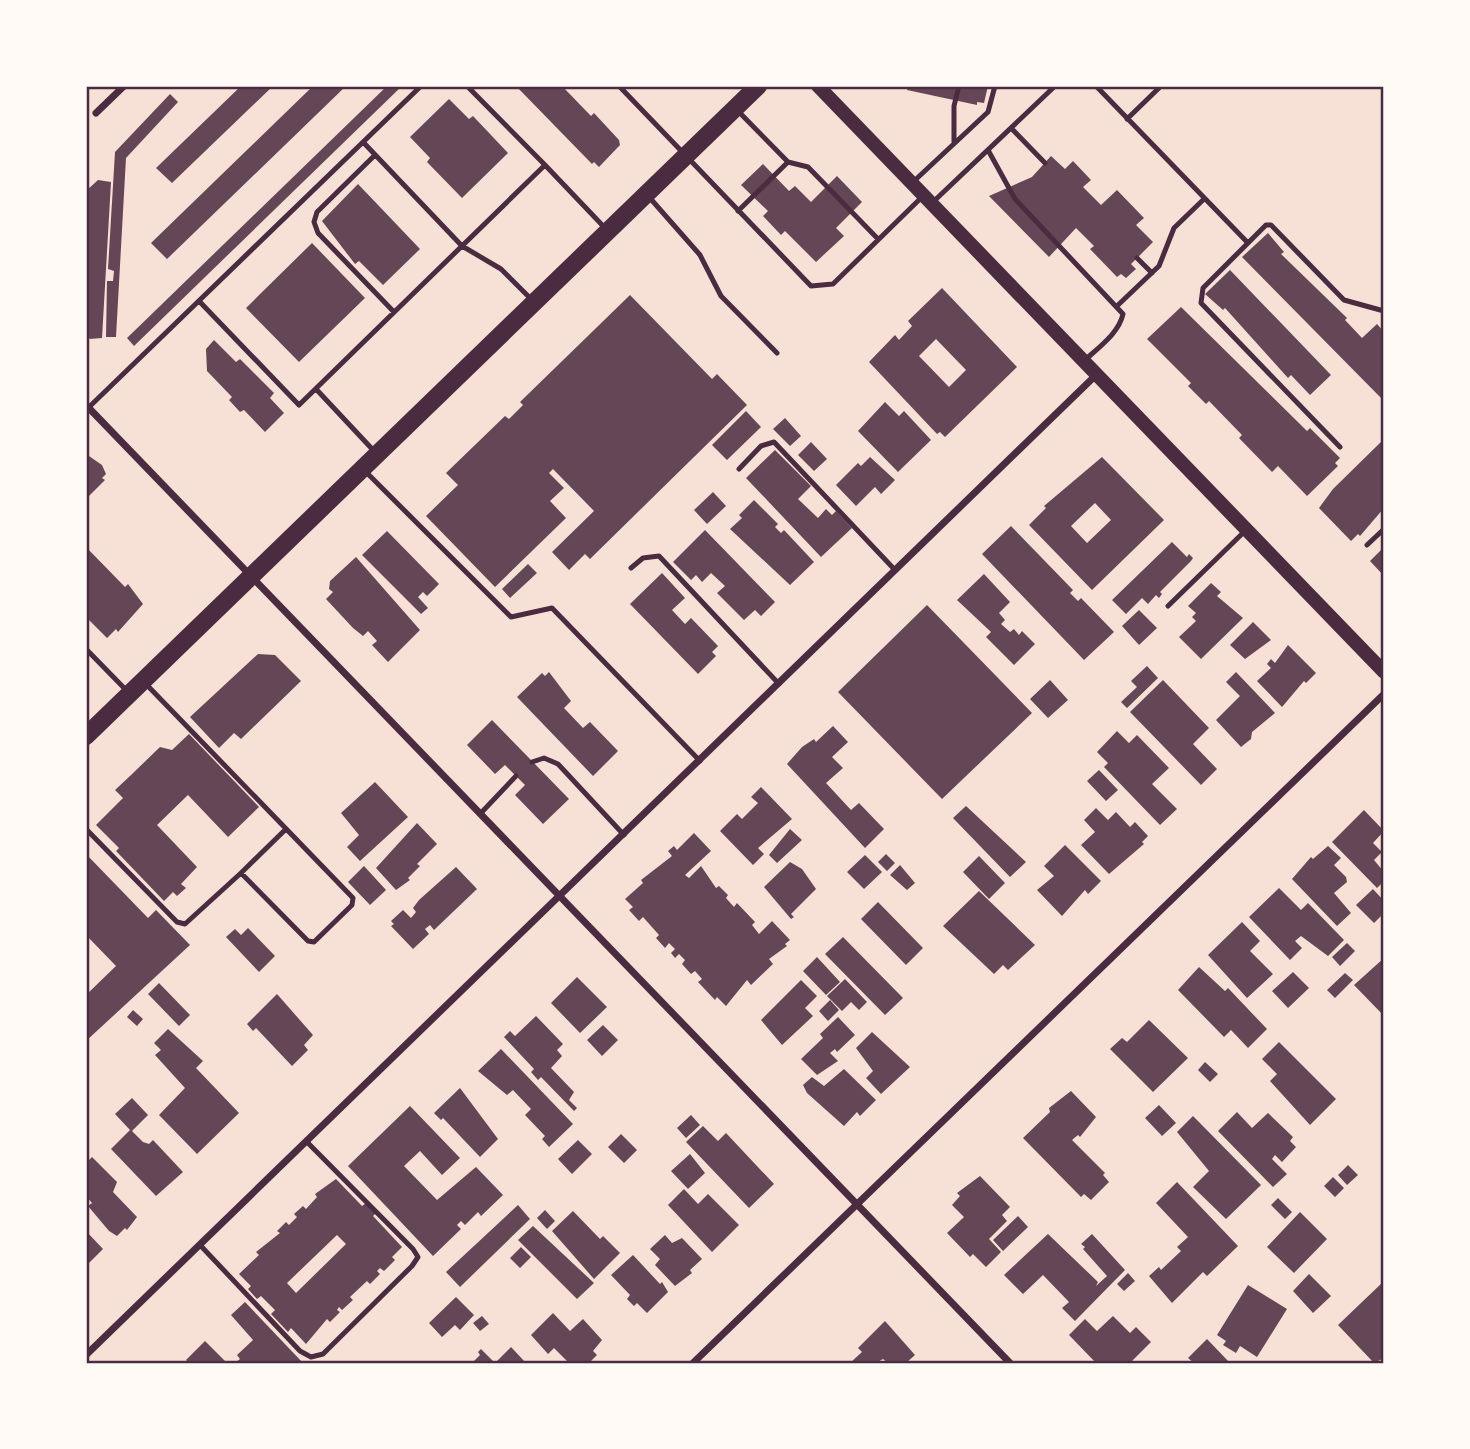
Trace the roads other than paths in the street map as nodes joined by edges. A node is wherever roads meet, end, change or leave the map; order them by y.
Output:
1 (124, 86) edge
2 (421, 86) edge
3 (467, 86) edge
4 (619, 86) edge
5 (758, 86) edge
6 (818, 86) edge
7 (958, 86) edge
8 (995, 86) edge
9 (1055, 86) edge
10 (1096, 86) edge
11 (1161, 86) edge
12 (735, 107) junction
13 (96, 113) dead end
14 (1127, 118) junction
15 (1011, 128) junction
16 (363, 142) junction
17 (954, 142) junction
18 (988, 150) junction
19 (375, 155) junction
20 (684, 156) junction
21 (788, 162) junction
22 (1045, 163) dead end
23 (545, 165) junction
24 (911, 184) junction
25 (646, 194) junction
26 (1204, 199) junction
27 (927, 200) junction
28 (738, 211) junction
29 (607, 230) junction
30 (878, 239) junction
31 (1248, 243) junction
32 (462, 246) junction
33 (1137, 258) dead end
34 (1152, 273) junction
35 (199, 301) junction
36 (533, 302) junction
37 (1117, 306) junction
38 (1384, 311) edge
39 (394, 312) junction
40 (777, 353) dead end
41 (1083, 363) junction
42 (1095, 376) junction
43 (316, 389) junction
44 (87, 408) edge
45 (1340, 447) dead end
46 (377, 453) junction
47 (362, 467) junction
48 (739, 469) dead end
49 (1384, 529) edge
50 (1246, 530) junction
51 (1367, 545) dead end
52 (631, 568) dead end
53 (895, 570) junction
54 (250, 576) junction
55 (1168, 606) dead end
56 (86, 649) edge
57 (1384, 673) edge
58 (779, 684) junction
59 (136, 687) junction
60 (1384, 694) edge
61 (86, 736) edge
62 (700, 761) junction
63 (532, 762) dead end
64 (516, 776) dead end
65 (480, 814) junction
66 (286, 829) junction
67 (86, 830) edge
68 (624, 835) junction
69 (241, 873) junction
70 (560, 897) junction
71 (306, 1141) junction
72 (856, 1206) junction
73 (200, 1245) junction
74 (86, 1355) edge
75 (693, 1363) edge
76 (1010, 1363) edge

1 - 13 street
2 - 16 lane
3 - 23 lane
4 - 20 lane
5 - 12 main road
6 - 24 main road
7 - 17 lane
8 - 17 lane
9 - 15 lane
10 - 14 lane
11 - 14 lane
12 - 20 main road
12 - 21 lane
14 - 26 lane
15 - 18 lane
15 - 22 lane
16 - 19 lane
16 - 35 lane
17 - 24 lane
18 - 27 lane
18 - 37 lane
19 - 32 lane
19 - 39 lane
20 - 25 main road
20 - 28 lane
21 - 28 lane
21 - 30 lane
23 - 29 lane
23 - 32 lane
24 - 27 main road
25 - 29 main road
25 - 40 lane
26 - 31 lane
26 - 34 lane
27 - 30 lane
27 - 41 main road
28 - 30 lane
29 - 36 main road
31 - 38 lane
31 - 45 lane
32 - 36 lane
32 - 39 lane
33 - 34 lane
34 - 37 lane
35 - 43 lane
35 - 44 lane
36 - 46 main road
37 - 41 lane
39 - 43 lane
41 - 42 main road
42 - 50 main road
42 - 53 street
43 - 46 lane
44 - 54 street
46 - 47 main road
47 - 54 main road
47 - 62 lane
48 - 53 lane
49 - 51 lane
50 - 55 lane
50 - 57 main road
52 - 58 lane
53 - 58 street
54 - 59 main road
54 - 65 street
56 - 59 lane
58 - 62 street
59 - 61 main road
59 - 66 lane
60 - 72 street
62 - 68 street
63 - 68 lane
64 - 65 lane
65 - 70 street
66 - 69 lane
66 - 69 lane
67 - 69 lane
68 - 70 street
70 - 71 street
70 - 72 street
71 - 73 street
71 - 73 lane
72 - 75 street
72 - 76 street
73 - 74 street

